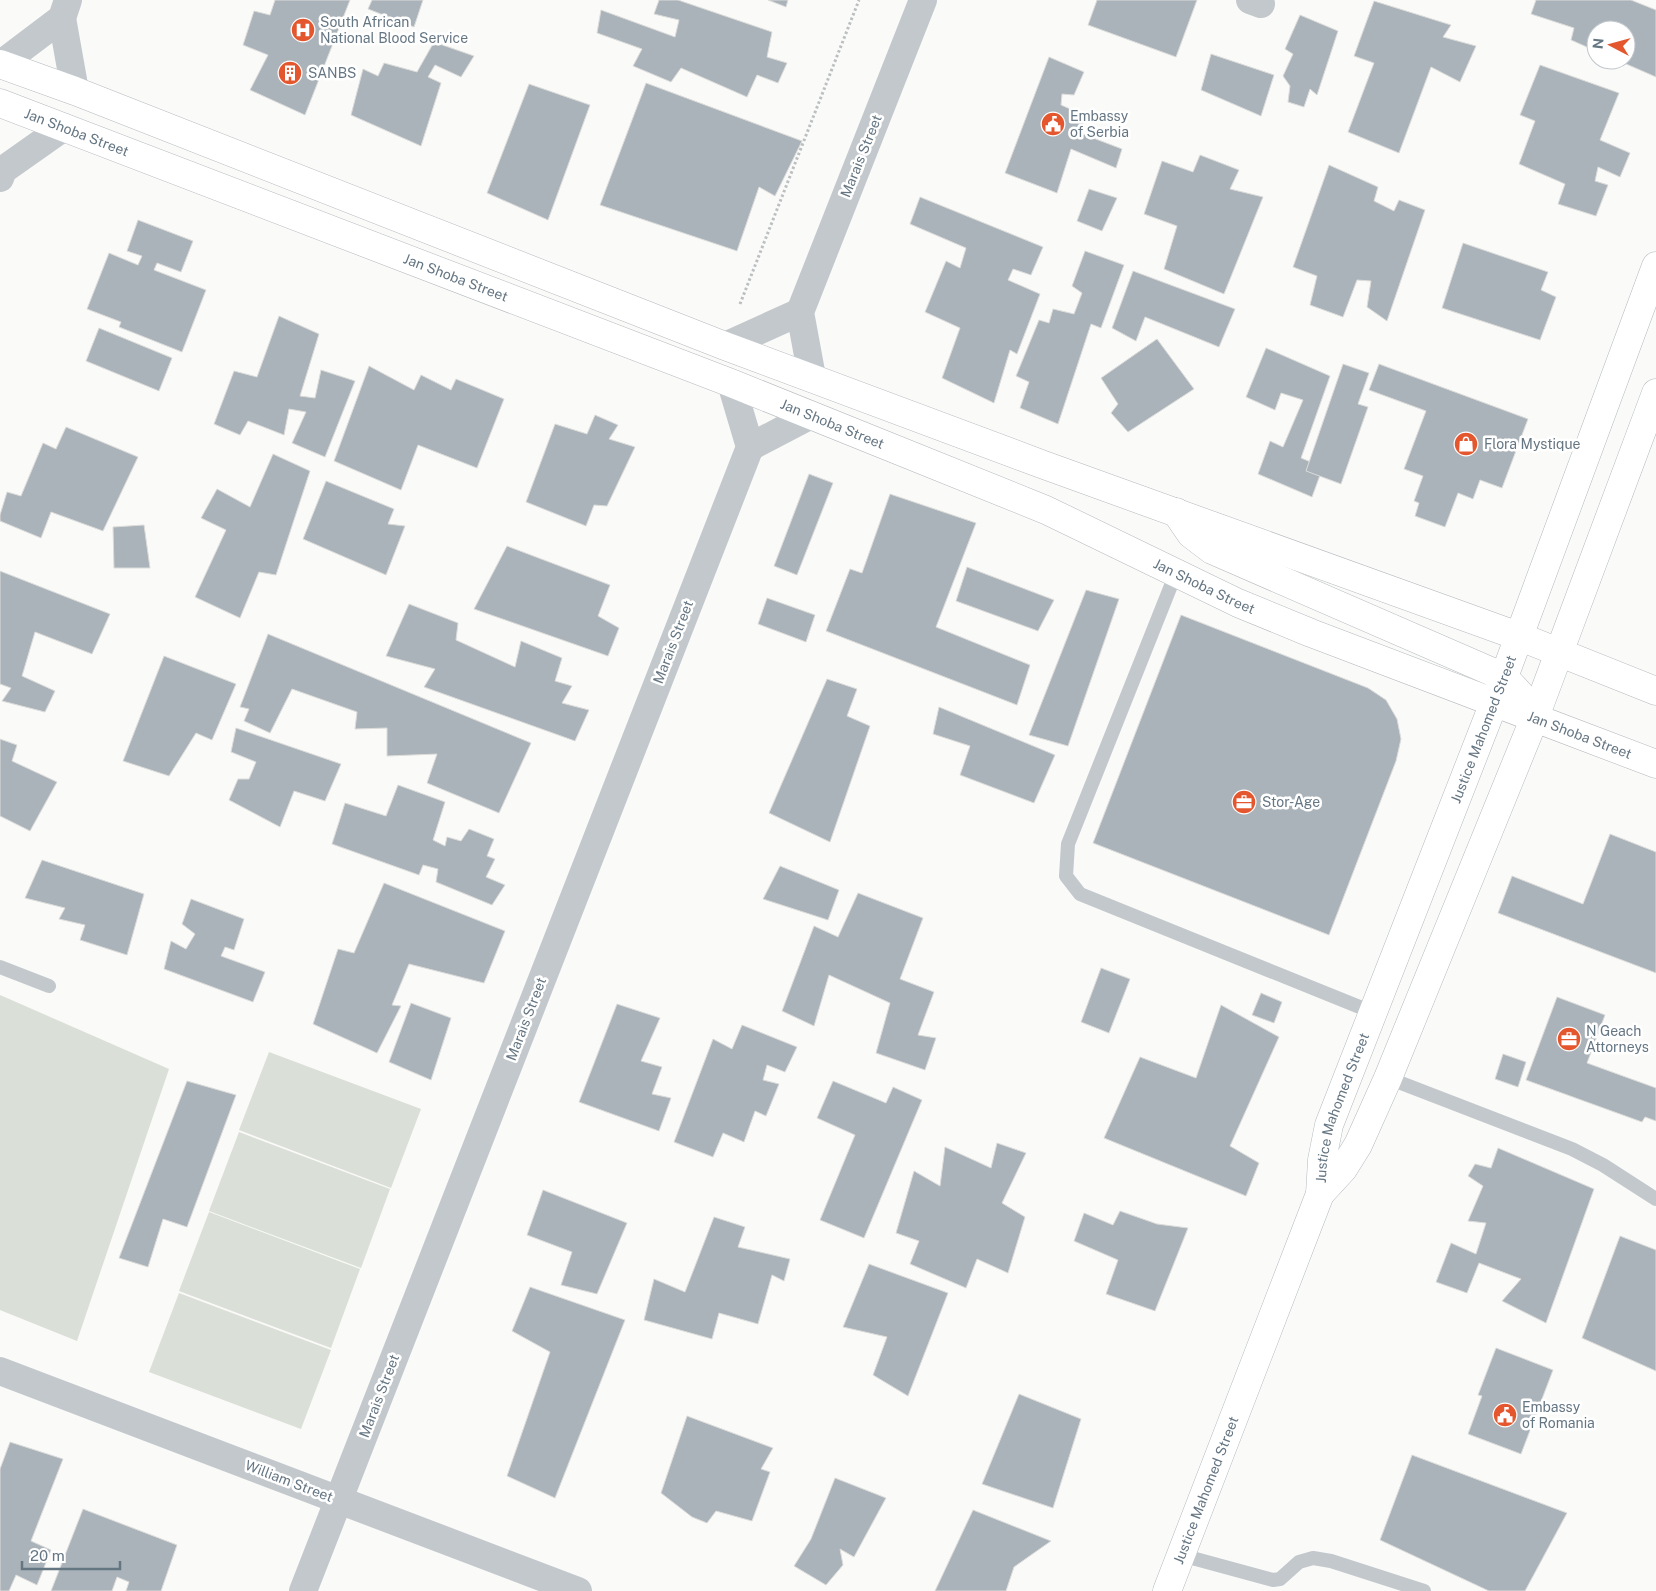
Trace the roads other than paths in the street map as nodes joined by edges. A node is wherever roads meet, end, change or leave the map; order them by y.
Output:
1 (923, 0) edge
2 (65, 9) edge
3 (0, 64) edge
4 (75, 91) junction
5 (0, 103) edge
6 (64, 127) junction
7 (1, 168) edge
8 (1656, 266) edge
9 (800, 312) junction
10 (726, 346) junction
11 (812, 377) junction
12 (731, 383) junction
13 (1656, 393) edge
14 (811, 415) junction
15 (750, 447) junction
16 (1176, 512) junction
17 (1176, 573) junction
18 (1518, 636) junction
19 (1560, 652) junction
20 (1504, 677) junction
21 (1656, 691) edge
22 (1494, 702) junction
23 (1535, 718) junction
24 (1656, 764) edge
25 (0, 967) edge
26 (49, 986) dead end
27 (1372, 1012) junction
28 (1388, 1078) junction
29 (1320, 1194) junction
30 (1656, 1200) edge
31 (0, 1370) edge
32 (338, 1499) junction
33 (1181, 1555) junction
34 (303, 1591) edge
35 (578, 1591) edge
36 (1167, 1591) edge
37 (1424, 1591) edge

1 - 9 street, Marais Street
2 - 3 street
2 - 4 street
3 - 4 main road
4 - 10 main road
5 - 6 main road, Jan Shoba Street
6 - 7 street
6 - 12 main road, Jan Shoba Street
8 - 18 main road, Justice Mahomed Street
9 - 10 street
9 - 11 street
10 - 11 main road
11 - 16 main road
12 - 14 main road, Jan Shoba Street
12 - 15 street
13 - 19 main road, Justice Mahomed Street
14 - 15 street
14 - 17 main road, Jan Shoba Street
15 - 32 street, Marais Street
16 - 18 main road
16 - 20 main road
17 - 22 main road, Jan Shoba Street
17 - 27 lane
18 - 19 main road
18 - 20 main road, Justice Mahomed Street
19 - 21 main road
19 - 23 main road, Justice Mahomed Street
20 - 22 main road, Justice Mahomed Street
20 - 23 main road
22 - 23 main road, Jan Shoba Street
22 - 27 main road, Justice Mahomed Street
23 - 24 main road, Jan Shoba Street
23 - 28 main road, Justice Mahomed Street
25 - 26 lane
27 - 29 main road, Justice Mahomed Street
28 - 29 main road, Justice Mahomed Street
28 - 30 lane
29 - 33 main road, Justice Mahomed Street
31 - 32 street, William Street
32 - 34 street, Marais Street
32 - 35 street, William Street
33 - 36 main road, Justice Mahomed Street
33 - 37 lane

